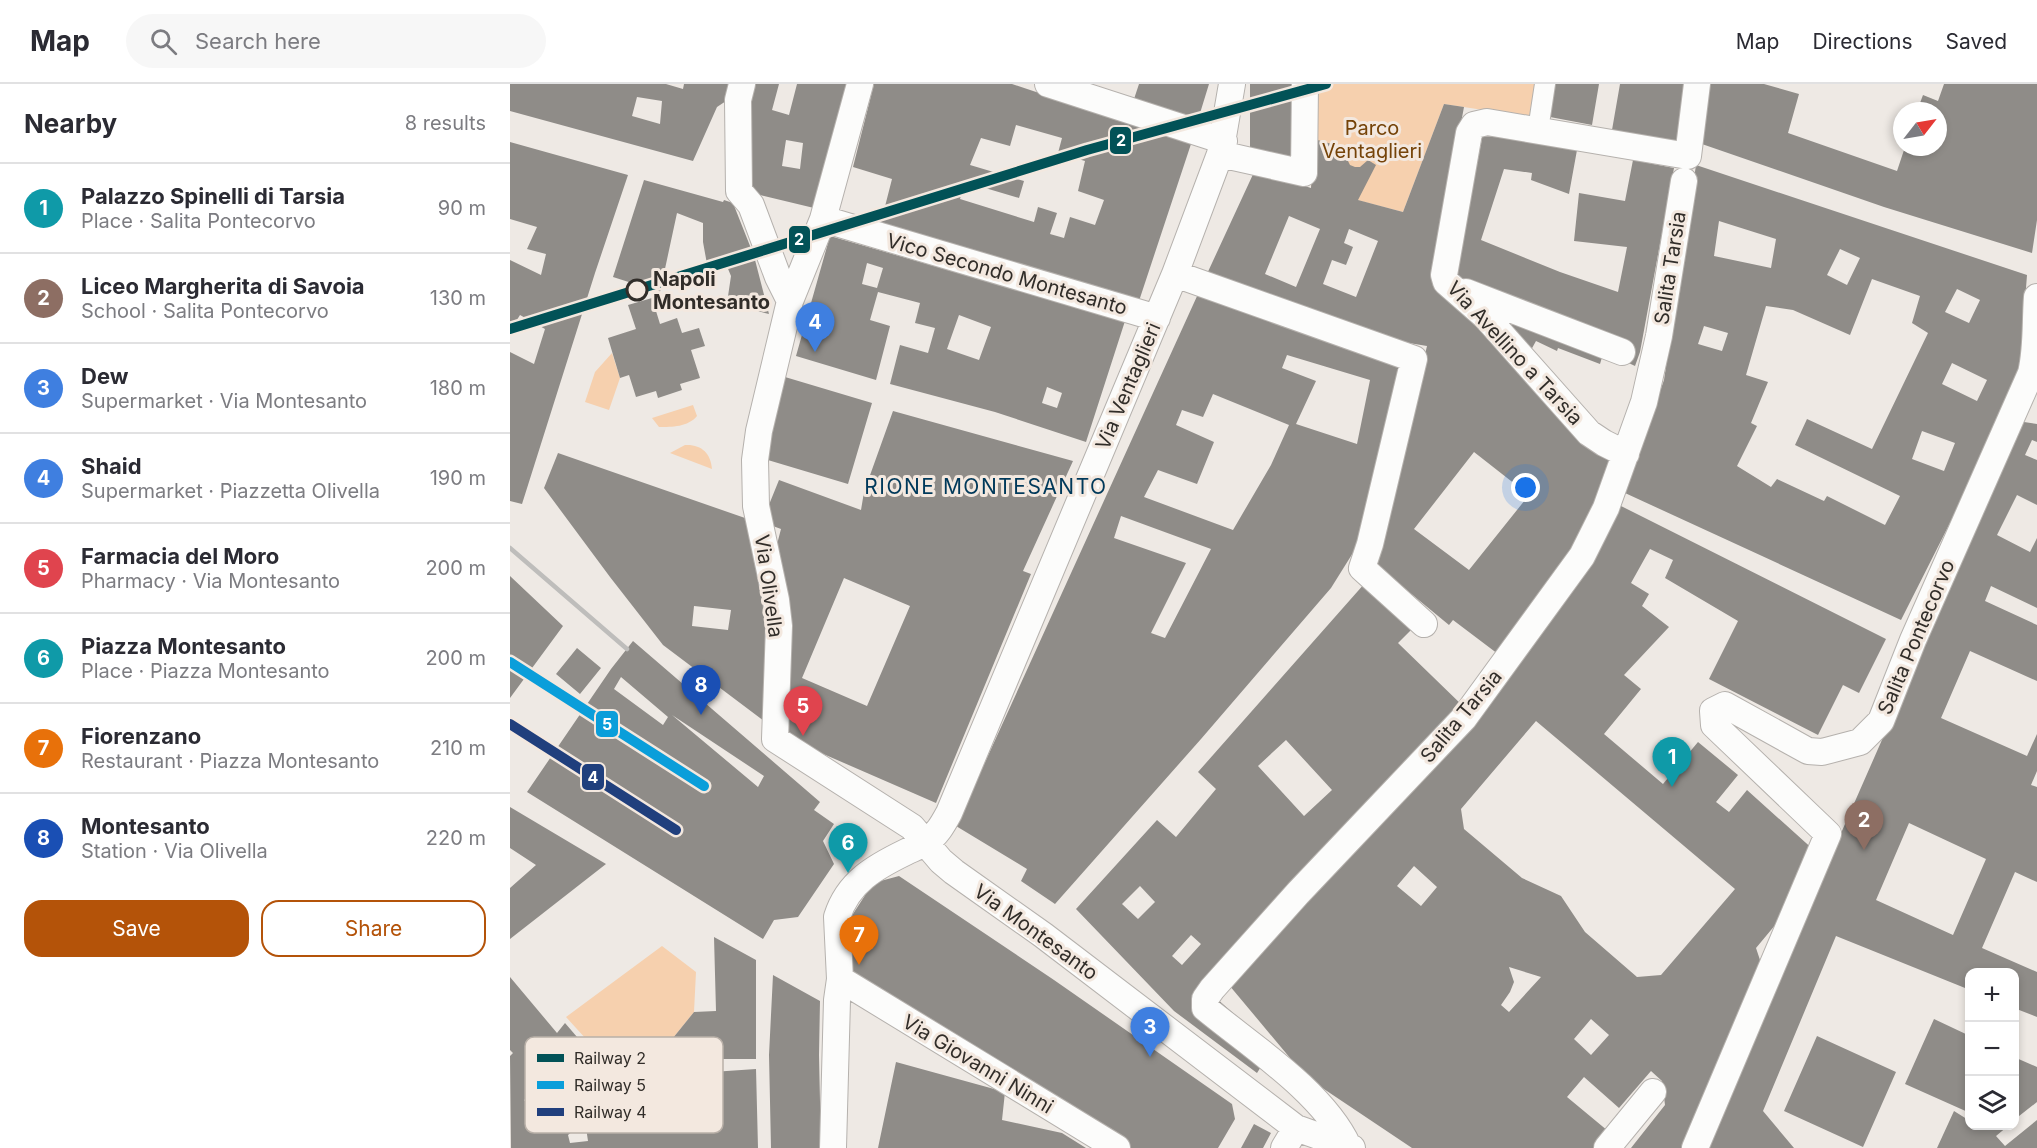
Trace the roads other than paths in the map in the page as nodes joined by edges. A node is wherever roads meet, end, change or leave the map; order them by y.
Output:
1 (742, 84) edge
2 (860, 84) edge
3 (1048, 84) edge
4 (1232, 84) edge
5 (1305, 84) edge
6 (1545, 84) edge
7 (1697, 84) edge
8 (1538, 130) junction
9 (1222, 147) junction
10 (1686, 168) junction
11 (823, 219) junction
12 (1175, 274) junction
13 (1449, 285) junction
14 (2037, 297) edge
15 (790, 301) junction
16 (1157, 318) junction
17 (1638, 358) junction
18 (1626, 454) junction
19 (1424, 624) dead end
20 (775, 739) joint
21 (926, 842) junction
22 (838, 990) junction
23 (1653, 1092) dead end
24 (1290, 1138) edge
25 (1350, 1147) edge
26 (833, 1148) edge
27 (1117, 1148) edge
28 (1607, 1148) edge
29 (1695, 1148) edge

1 - 15 street
2 - 11 street, Via Olivella
3 - 9 street
4 - 9 street, Via Ventaglieri
5 - 9 street
6 - 8 street
7 - 10 street, Salita Tarsia
8 - 10 street, Via Avellino a Tarsia
8 - 13 street, Via Avellino a Tarsia
9 - 12 street, Via Ventaglieri
10 - 17 street, Salita Tarsia
11 - 15 street, Via Olivella
11 - 16 street, Vico Secondo Montesanto
12 - 16 street, Via Ventaglieri
12 - 19 street
13 - 17 street
13 - 18 street, Via Avellino a Tarsia
14 - 29 street, Salita Pontecorvo
15 - 20 street, Via Olivella
16 - 21 street, Via Ventaglieri
17 - 18 street, Salita Tarsia
18 - 25 street, Salita Tarsia
20 - 21 street, Via Montesanto
21 - 22 street
21 - 24 street, Via Montesanto
22 - 26 street
22 - 27 street, Via Giovanni Ninni
23 - 28 street
24 - 25 street, Via Montesanto

